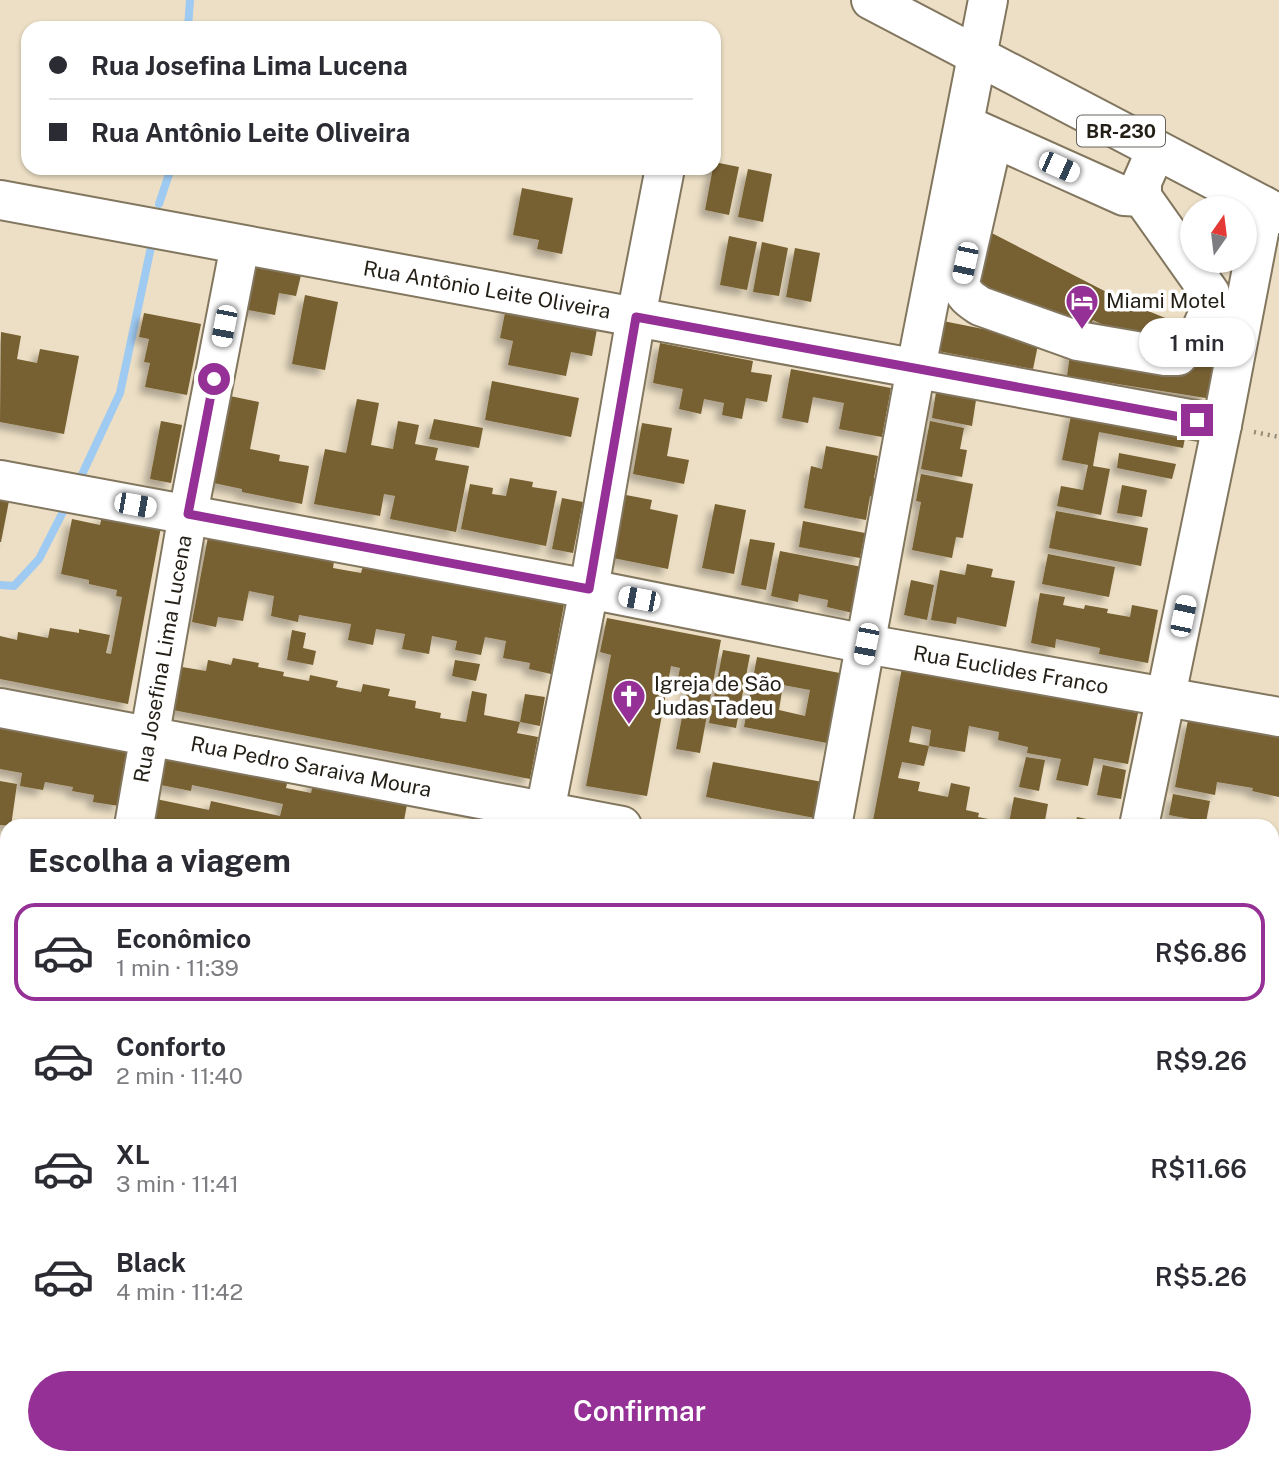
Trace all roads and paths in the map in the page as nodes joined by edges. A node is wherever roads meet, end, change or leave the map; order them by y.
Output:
1 (871, 0) edge
2 (988, 0) edge
3 (978, 57) junction
4 (979, 132) junction
5 (1156, 149) junction
6 (664, 175) edge
7 (1142, 197) junction
8 (0, 200) edge
9 (1271, 210) edge
10 (240, 245) junction
11 (636, 317) junction
12 (916, 368) junction
13 (1222, 425) junction
14 (0, 480) edge
15 (188, 514) junction
16 (589, 589) junction
17 (866, 644) junction
18 (1167, 697) junction
19 (0, 708) edge
20 (1279, 716) edge
21 (151, 736) junction
22 (135, 819) edge
23 (544, 819) edge
24 (833, 819) edge
25 (1141, 819) edge

1 - 3 main road, BR-230
2 - 3 main road
3 - 4 main road
3 - 5 main road, BR-230
4 - 7 main road
4 - 7 main road
4 - 12 main road
5 - 7 main road
5 - 9 main road, BR-230
6 - 11 main road
8 - 10 main road, Rua Antônio Leite Oliveira
9 - 13 main road
10 - 11 main road, Rua Antônio Leite Oliveira
10 - 15 main road, Rua Josefina Lima Lucena
11 - 12 main road, Rua Antônio Leite Oliveira
11 - 16 main road
12 - 13 main road, Rua Antônio Leite Oliveira
12 - 17 main road
13 - 18 main road
14 - 15 main road, Rua Euclides Franco
15 - 16 main road, Rua Euclides Franco
15 - 21 main road, Rua Josefina Lima Lucena
16 - 17 main road, Rua Euclides Franco
16 - 23 main road
17 - 18 main road, Rua Euclides Franco
17 - 24 main road
18 - 20 main road, Rua Euclides Franco
18 - 25 main road
19 - 21 main road, Rua Pedro Saraiva Moura
21 - 22 main road, Rua Josefina Lima Lucena
21 - 23 main road, Rua Pedro Saraiva Moura

